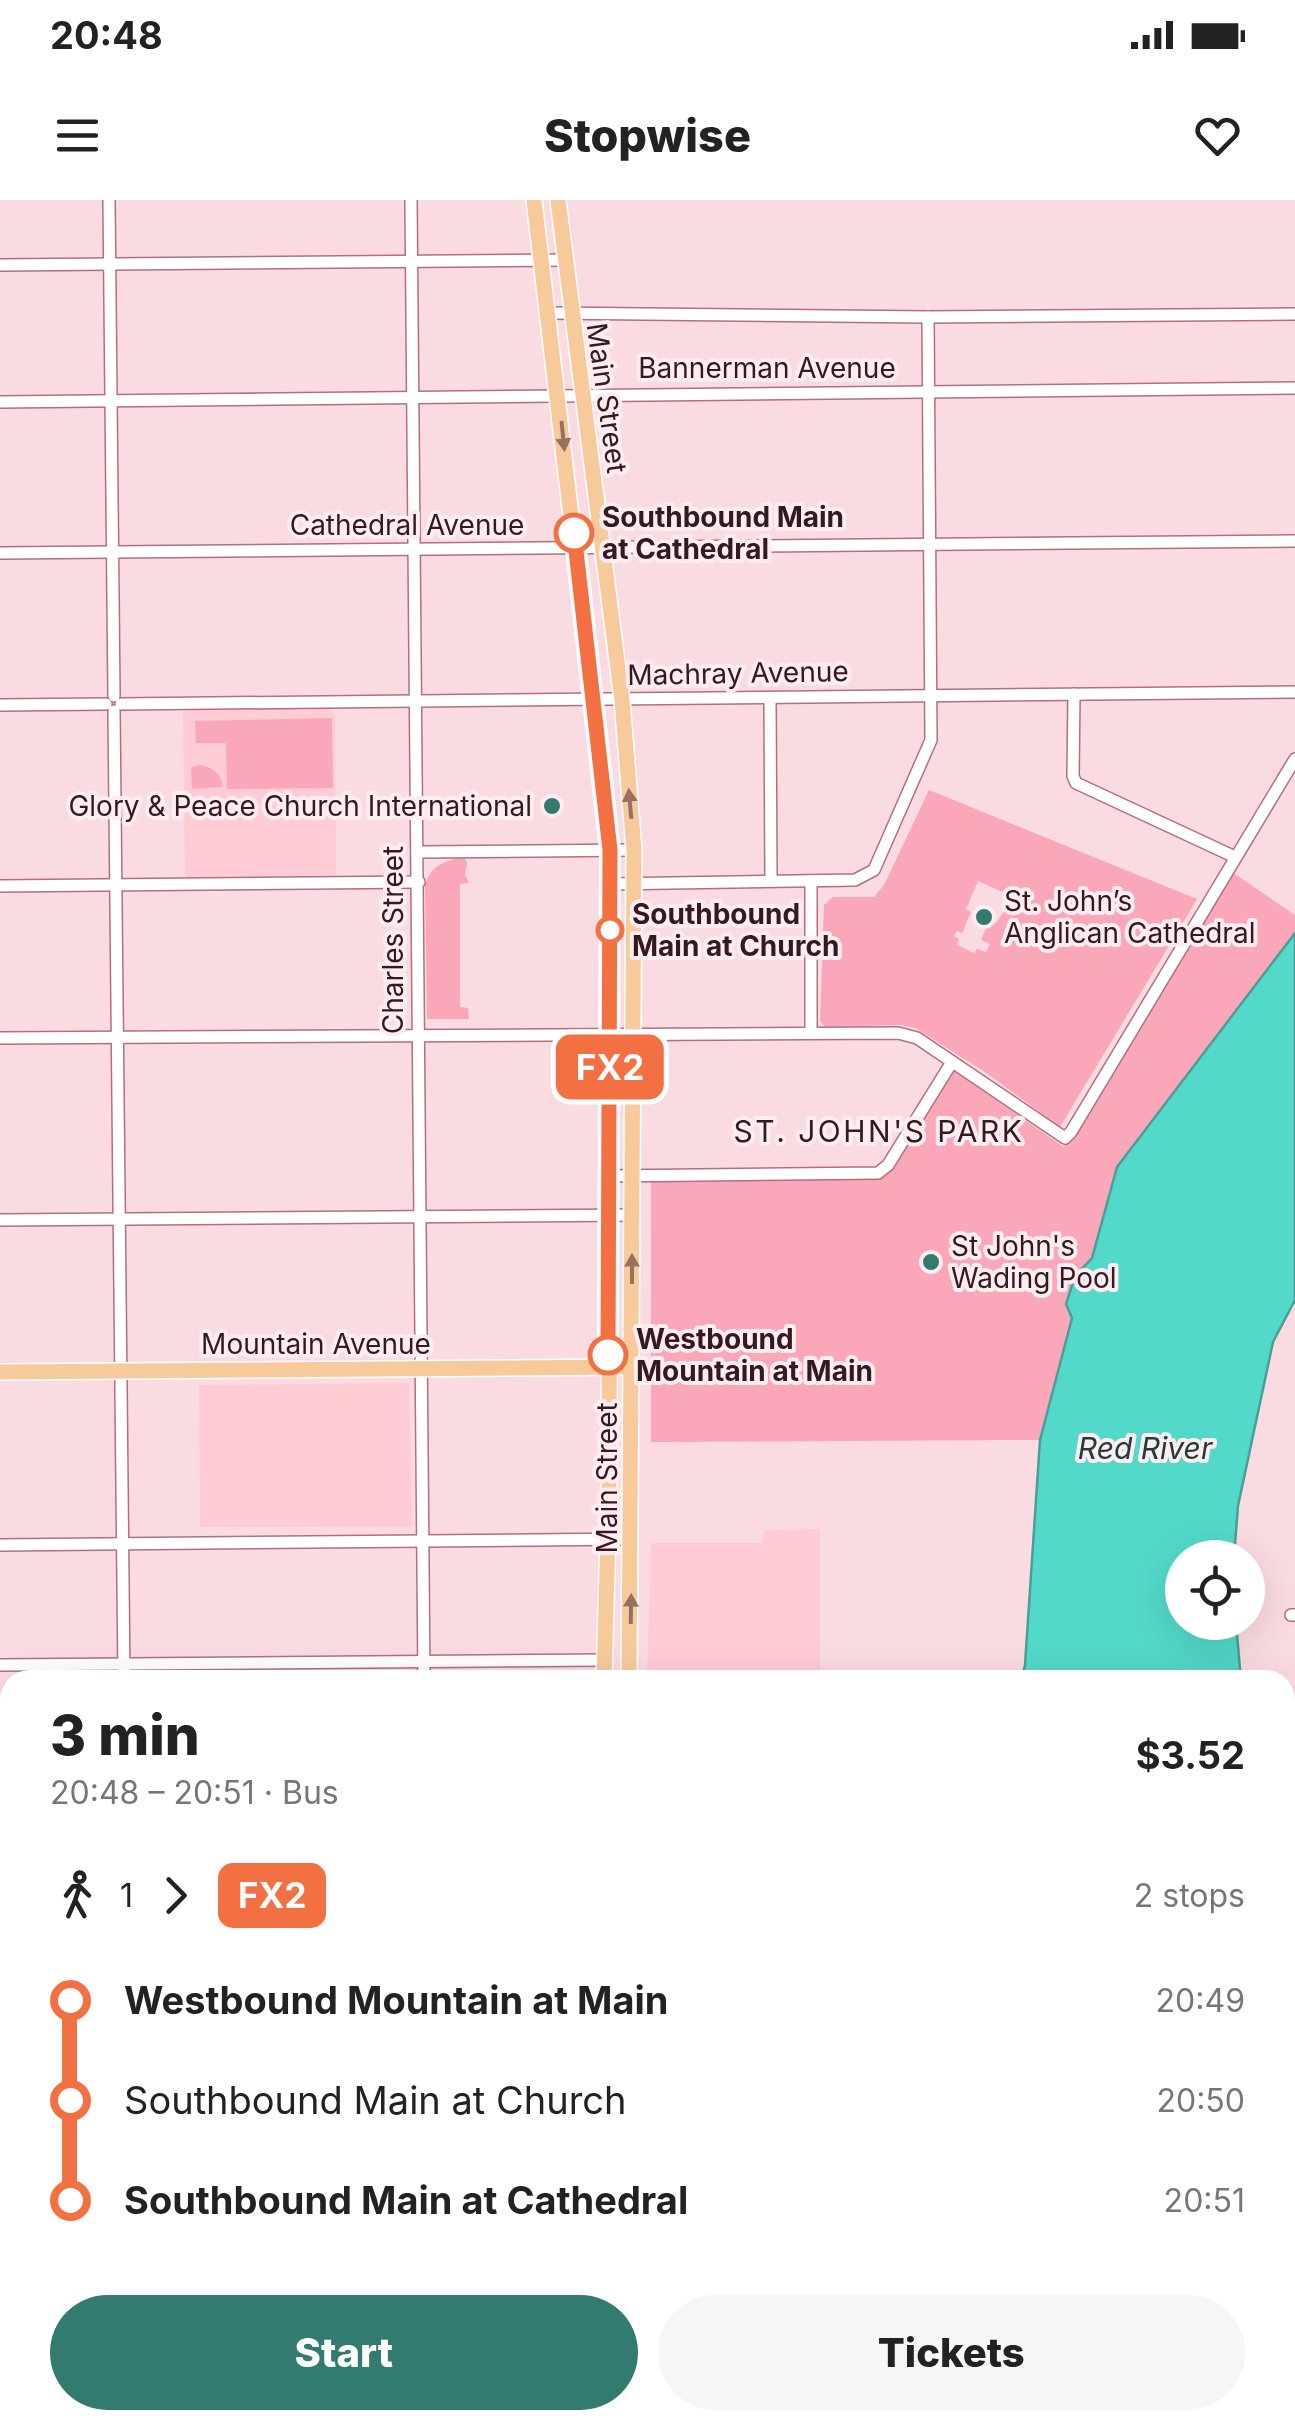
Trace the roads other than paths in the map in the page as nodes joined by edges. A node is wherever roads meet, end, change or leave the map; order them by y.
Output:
1 (109, 200) edge
2 (411, 200) edge
3 (534, 200) edge
4 (558, 200) edge
5 (412, 260) junction
6 (565, 260) junction
7 (543, 261) junction
8 (110, 264) junction
9 (0, 265) edge
10 (570, 313) junction
11 (548, 314) junction
12 (1295, 314) edge
13 (928, 317) junction
14 (1295, 388) edge
15 (929, 392) junction
16 (580, 395) junction
17 (559, 396) junction
18 (412, 398) junction
19 (112, 400) junction
20 (0, 402) edge
21 (1295, 541) edge
22 (930, 544) junction
23 (601, 546) junction
24 (576, 549) junction
25 (415, 550) junction
26 (113, 552) junction
27 (0, 554) edge
28 (1295, 692) edge
29 (1074, 694) junction
30 (931, 696) junction
31 (770, 698) junction
32 (416, 700) junction
33 (595, 700) junction
34 (622, 700) junction
35 (114, 704) junction
36 (0, 705) edge
37 (1295, 758) edge
38 (610, 850) junction
39 (634, 850) junction
40 (418, 852) junction
41 (1235, 857) junction
42 (771, 880) junction
43 (811, 881) junction
44 (419, 882) junction
45 (610, 884) junction
46 (634, 884) junction
47 (115, 885) junction
48 (0, 886) edge
49 (610, 1033) junction
50 (418, 1034) junction
51 (634, 1034) junction
52 (811, 1034) junction
53 (116, 1037) junction
54 (0, 1038) edge
55 (952, 1062) junction
56 (609, 1176) junction
57 (633, 1176) junction
58 (632, 1215) junction
59 (608, 1216) junction
60 (421, 1218) junction
61 (120, 1219) junction
62 (0, 1220) edge
63 (608, 1367) junction
64 (632, 1367) junction
65 (422, 1368) junction
66 (120, 1371) junction
67 (0, 1372) edge
68 (631, 1539) junction
69 (424, 1540) junction
70 (608, 1540) junction
71 (0, 1544) edge
72 (122, 1544) junction
73 (604, 1660) junction
74 (424, 1662) junction
75 (123, 1664) junction
76 (0, 1665) edge
77 (123, 1670) edge
78 (424, 1670) edge
79 (604, 1670) edge
80 (628, 1670) edge
81 (66, 2430) edge
82 (130, 2430) edge

1 - 8 street
2 - 5 street, Charles Street
3 - 7 main road, Main Street
4 - 6 main road, Main Street
5 - 7 street
5 - 8 street
5 - 18 street, Charles Street
6 - 7 street
6 - 10 main road, Main Street
7 - 11 main road, Main Street
8 - 9 street
8 - 19 street
10 - 11 street
10 - 13 street
10 - 16 main road, Main Street
11 - 17 main road, Main Street
12 - 13 street
13 - 15 street
14 - 15 street, Bannerman Avenue
15 - 16 street, Bannerman Avenue
15 - 22 street
16 - 17 street, Bannerman Avenue
16 - 23 main road, Main Street
17 - 18 street, Bannerman Avenue
17 -> 24 main road, Main Street
18 - 19 street, Bannerman Avenue
18 - 25 street, Charles Street
19 - 20 street, Bannerman Avenue
19 - 26 street
21 - 22 street, Cathedral Avenue
22 - 23 street, Cathedral Avenue
22 - 30 street
23 - 24 street, Cathedral Avenue
23 - 34 main road, Main Street
24 - 25 street, Cathedral Avenue
24 - 33 main road, Main Street
25 - 26 street, Cathedral Avenue
25 - 32 street, Charles Street
26 - 27 street, Cathedral Avenue
26 - 35 street
28 - 29 street, Machray Avenue
29 - 30 street, Machray Avenue
29 - 41 street
30 - 31 street, Machray Avenue
30 - 43 street
31 - 34 street, Machray Avenue
31 - 42 street
32 - 33 street, Machray Avenue
32 - 35 street, Machray Avenue
32 - 40 street, Charles Street
33 - 34 street, Machray Avenue
33 - 38 main road, Main Street
39 -> 34 main road, Main Street
35 - 36 street, Machray Avenue
35 - 47 street
37 - 41 street
38 - 39 street
38 - 40 street
38 - 45 main road, Main Street
39 - 46 main road, Main Street
40 - 44 street, Charles Street
41 - 55 street
42 - 43 street
42 - 46 street
43 - 52 street
44 - 47 street
44 - 50 street, Charles Street
45 - 46 street
45 - 49 main road, Main Street
46 - 51 main road, Main Street
47 - 48 street
47 - 53 street
49 - 50 street
49 - 51 street
49 - 56 main road, Main Street
50 - 53 street
50 - 60 street, Charles Street
51 - 52 street
51 - 57 main road, Main Street
52 - 55 street
53 - 54 street
53 - 61 street
55 - 57 street
56 - 57 street
56 - 59 main road, Main Street
57 - 58 main road, Main Street
58 - 59 street
64 -> 58 main road, Main Street
59 - 60 street
59 - 63 main road, Main Street
60 - 61 street
60 - 65 street, Charles Street
61 - 62 street
61 - 66 street
63 - 64 main road, Mountain Avenue
63 - 65 main road, Mountain Avenue
63 - 70 main road, Main Street
64 - 68 main road, Main Street
65 - 66 main road, Mountain Avenue
65 - 69 street, Charles Street
66 - 67 main road, Mountain Avenue
66 - 72 street
68 - 70 street
80 -> 68 main road, Main Street
69 - 70 street
69 - 72 street
69 - 74 street, Charles Street
70 - 73 main road, Main Street
71 - 72 street
72 - 75 street
73 - 74 street
73 - 79 main road, Main Street
74 - 75 street
74 - 78 street, Charles Street
75 - 76 street
75 - 77 street
81 - 82 street

